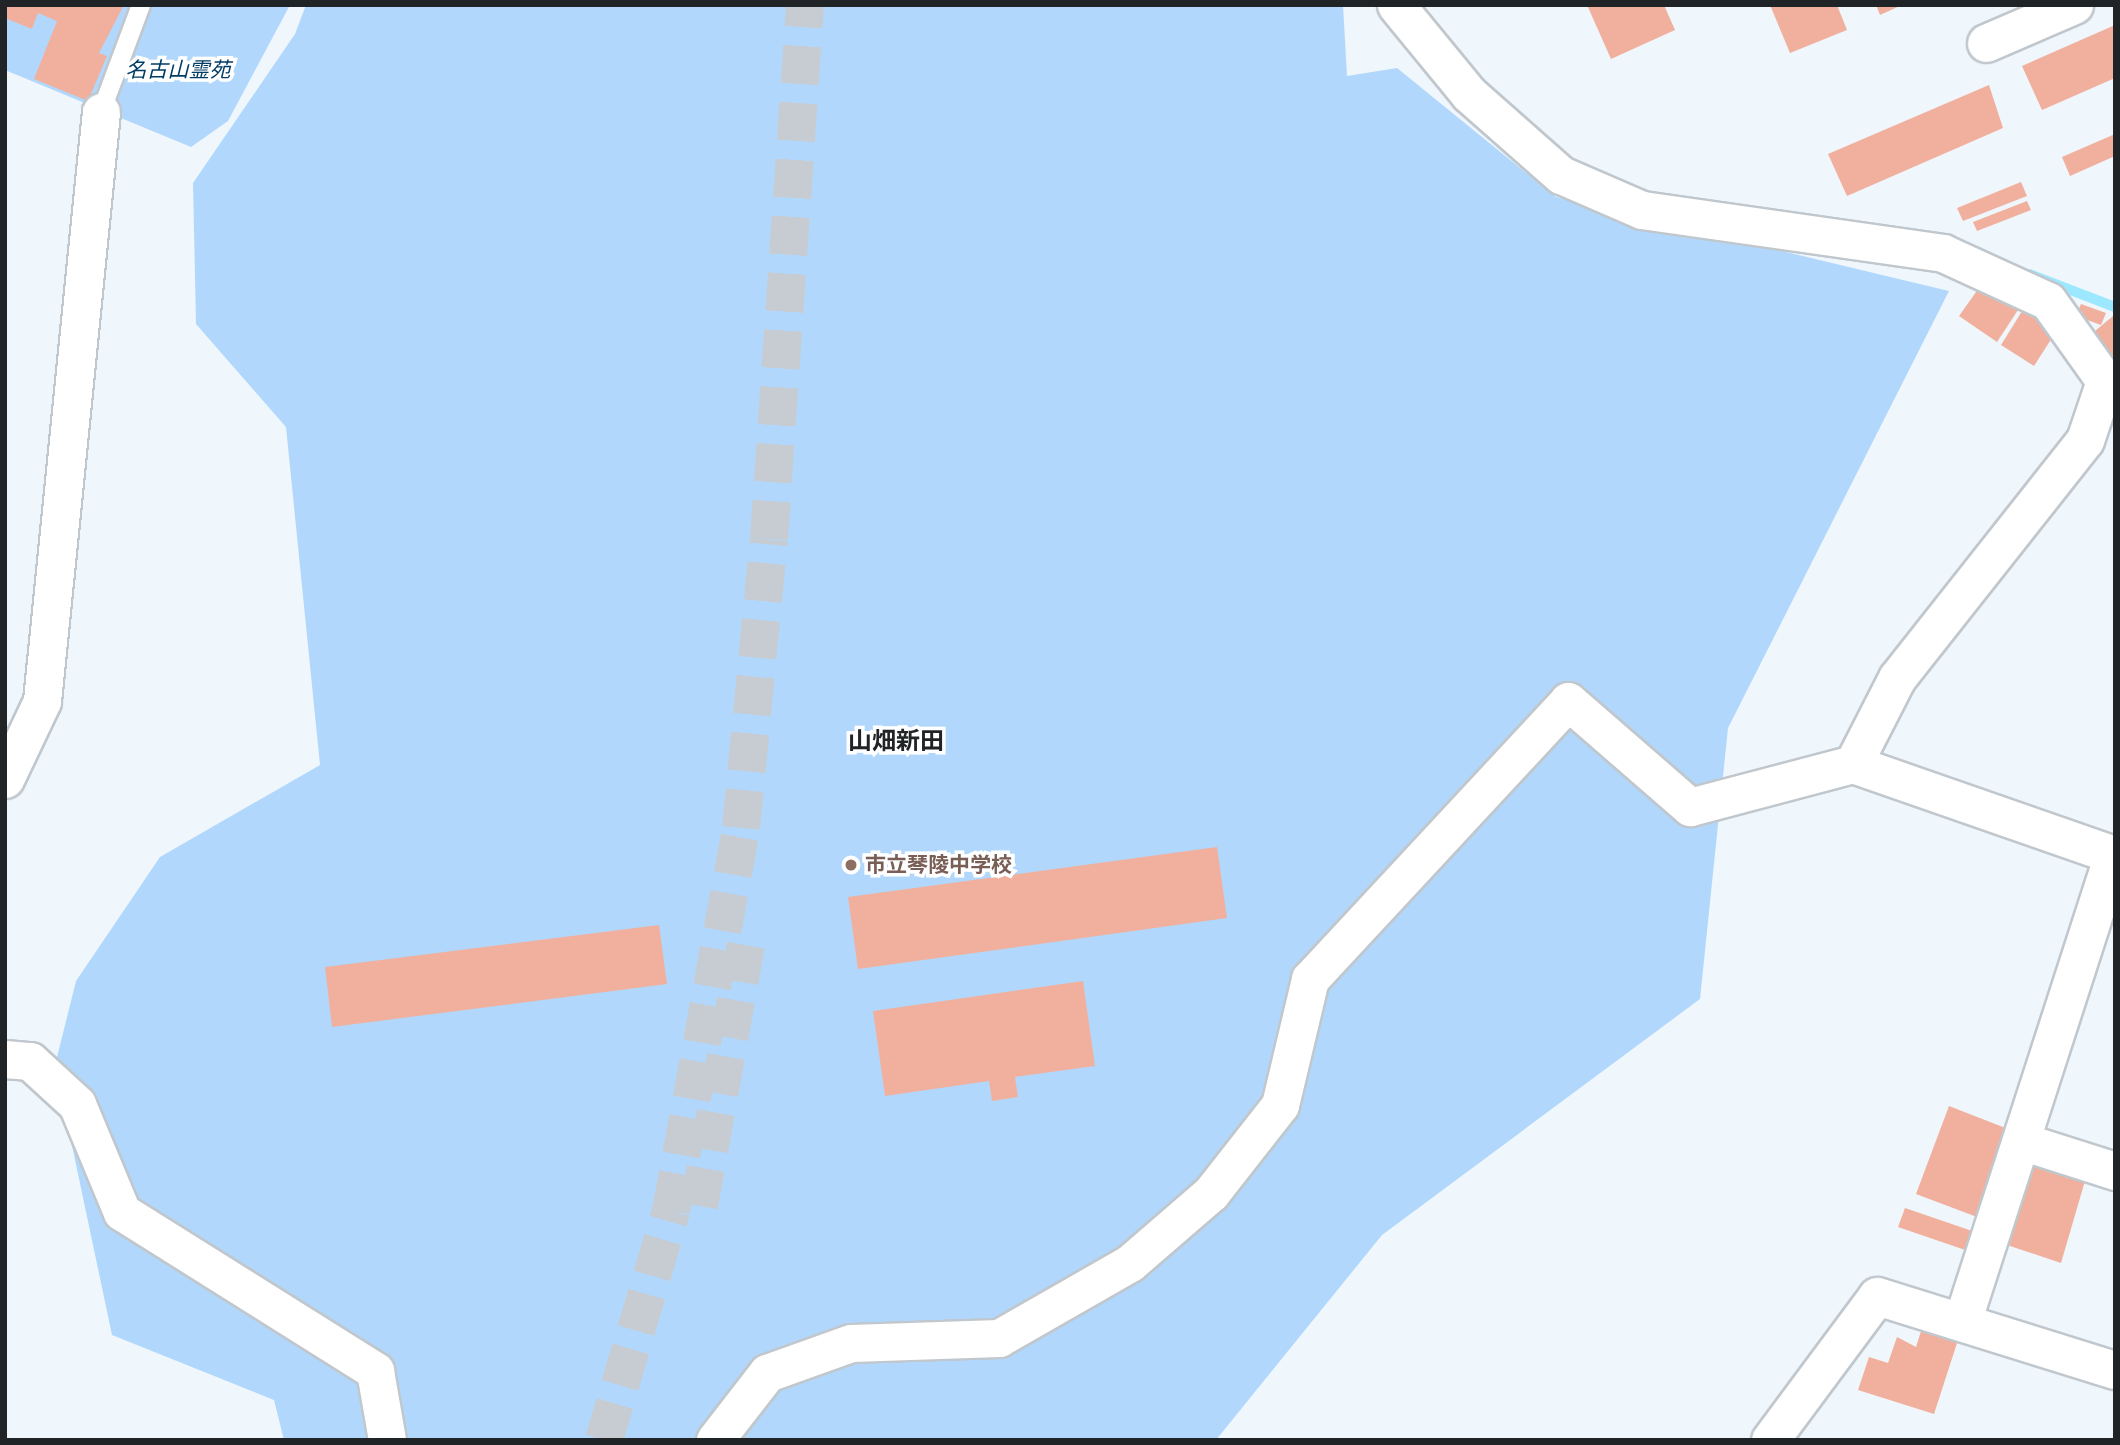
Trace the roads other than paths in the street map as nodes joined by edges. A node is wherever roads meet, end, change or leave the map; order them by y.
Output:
1 (141, 5) edge
2 (1396, 5) edge
3 (2074, 5) edge
4 (1986, 43) dead end
5 (101, 112) joint
6 (1853, 764) junction
7 (5, 779) edge
8 (2114, 855) edge
9 (5, 1059) edge
10 (2024, 1142) junction
11 (2115, 1171) edge
12 (1962, 1322) junction
13 (2115, 1370) edge
14 (387, 1440) edge
15 (715, 1440) edge
16 (1770, 1440) edge

1 - 5 lane
2 - 6 street
3 - 4 street
5 - 7 street
6 - 8 street
6 - 15 street
8 - 10 street
9 - 14 street
10 - 11 street
10 - 12 street
12 - 13 street
12 - 16 street

